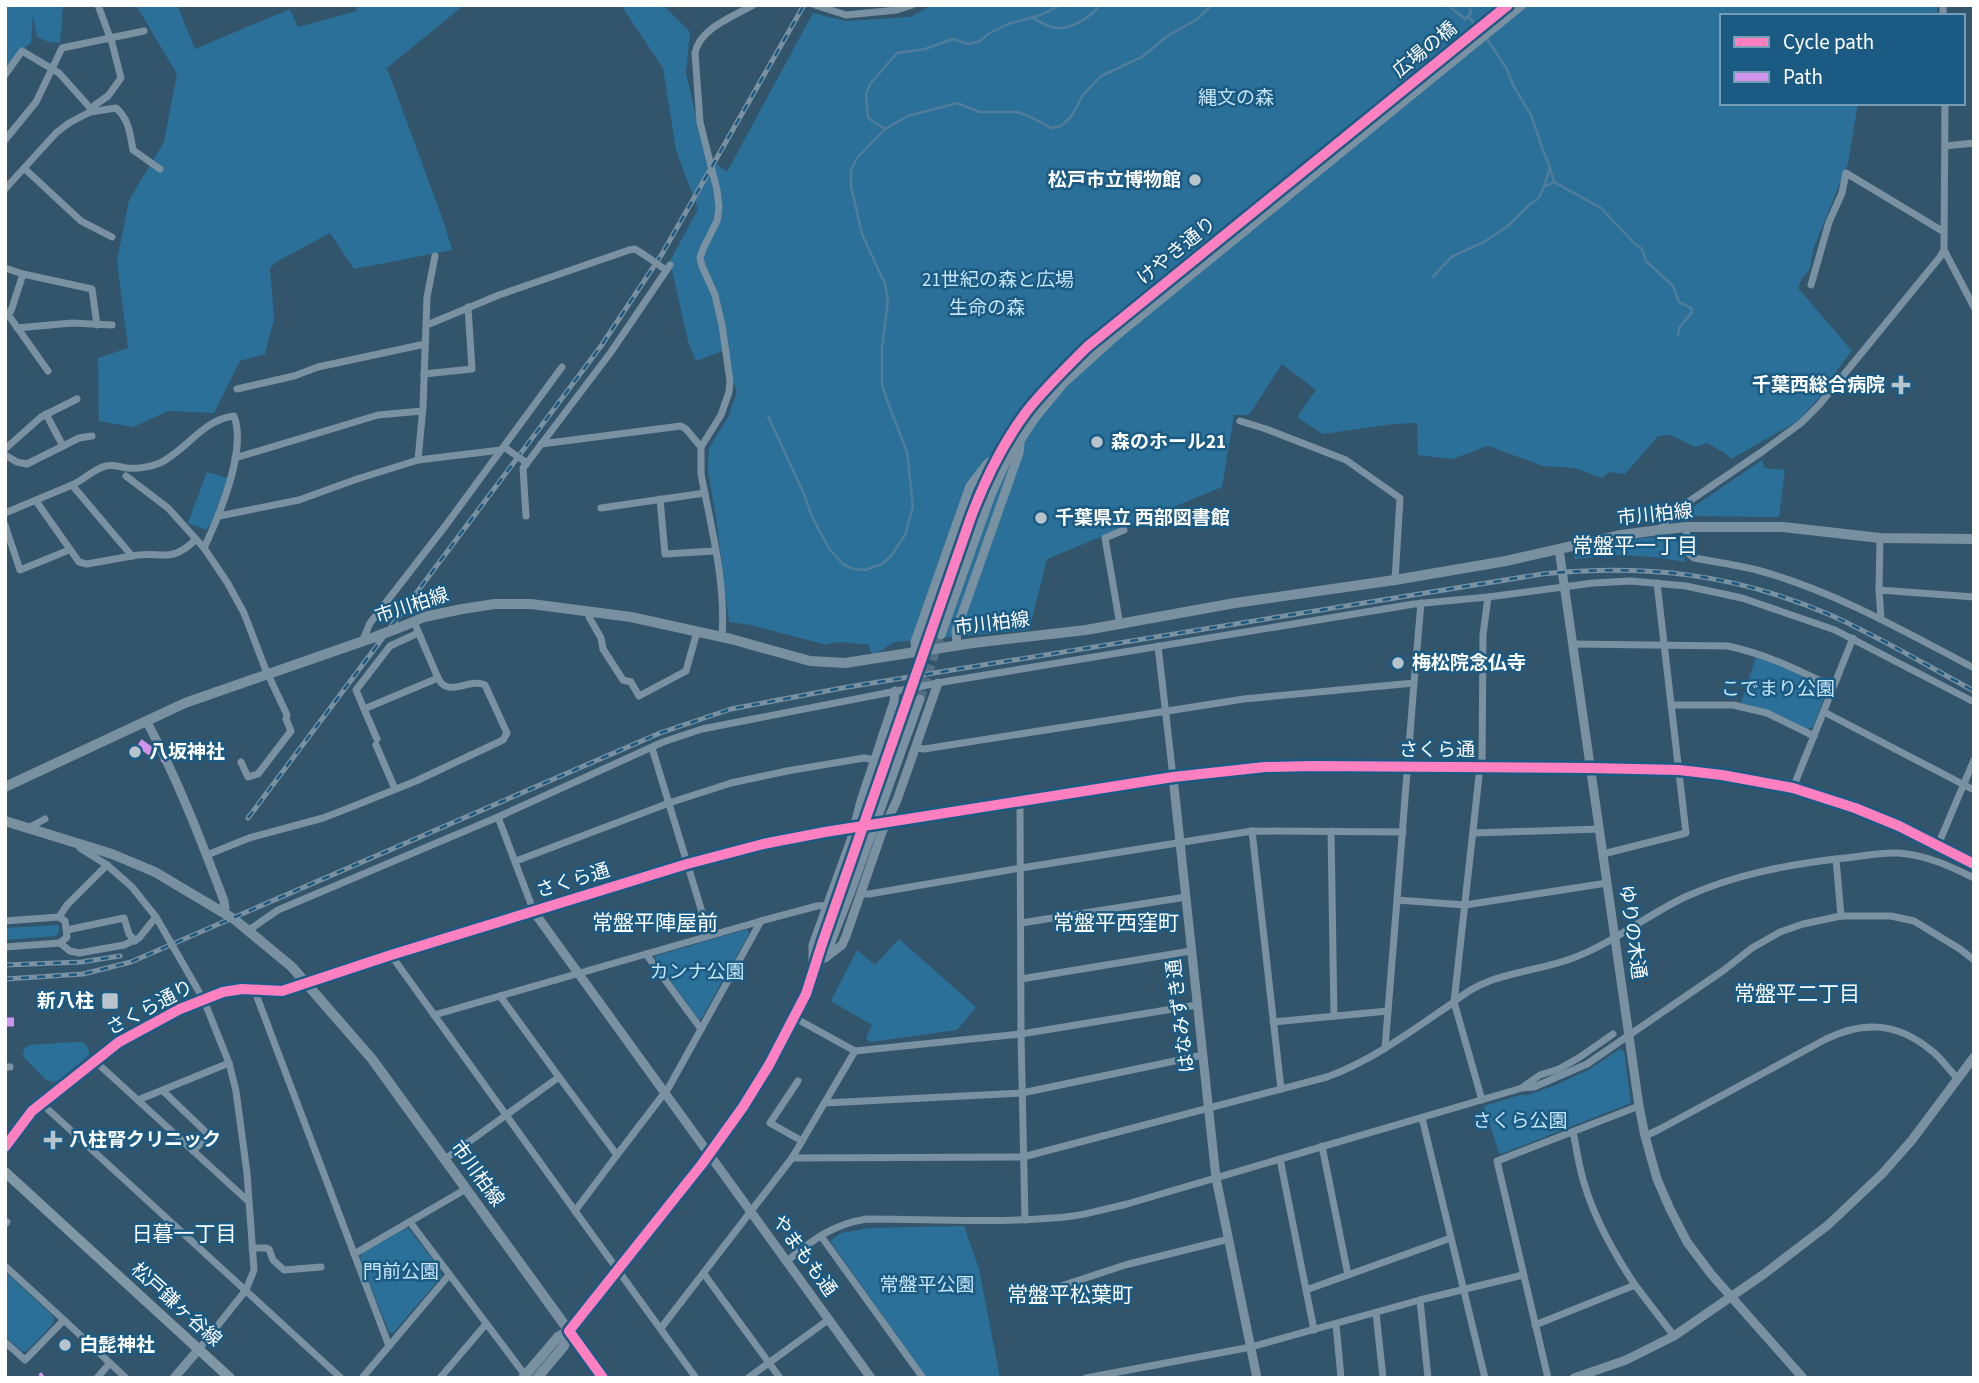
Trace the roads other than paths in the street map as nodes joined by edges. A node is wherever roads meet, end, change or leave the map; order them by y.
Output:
1 (98, 5) edge
2 (753, 5) edge
3 (815, 5) edge
4 (912, 5) edge
5 (1508, 5) edge
6 (1522, 5) edge
7 (144, 31) dead end
8 (109, 38) junction
9 (52, 69) junction
10 (5, 75) edge
11 (1400, 99) junction
12 (1945, 105) edge
13 (91, 111) junction
14 (5, 140) edge
15 (1974, 143) edge
16 (1945, 146) junction
17 (25, 169) junction
18 (160, 169) dead end
19 (5, 177) edge
20 (8, 186) edge
21 (1944, 232) junction
22 (112, 237) dead end
23 (1944, 250) junction
24 (435, 256) dead end
25 (5, 268) edge
26 (23, 274) junction
27 (1811, 285) dead end
28 (468, 307) junction
29 (1974, 307) edge
30 (6, 313) edge
31 (97, 324) junction
32 (427, 325) junction
33 (112, 326) dead end
34 (17, 328) junction
35 (425, 344) junction
36 (562, 367) dead end
37 (48, 371) dead end
38 (424, 374) junction
39 (237, 389) dead end
40 (77, 399) dead end
41 (422, 411) junction
42 (46, 414) junction
43 (1240, 421) dead end
44 (92, 436) dead end
45 (1021, 439) junction
46 (541, 444) junction
47 (63, 446) junction
48 (701, 447) junction
49 (5, 449) edge
50 (504, 449) junction
51 (5, 455) edge
52 (235, 458) junction
53 (1002, 459) junction
54 (418, 460) junction
55 (525, 462) junction
56 (126, 476) dead end
57 (72, 485) junction
58 (705, 493) junction
59 (660, 499) junction
60 (36, 501) junction
61 (601, 508) dead end
62 (5, 513) edge
63 (219, 516) junction
64 (526, 516) dead end
65 (5, 525) edge
66 (1686, 527) junction
67 (1124, 530) dead end
68 (1659, 530) junction
69 (1880, 537) junction
70 (196, 539) junction
71 (1974, 539) edge
72 (204, 548) junction
73 (1559, 548) junction
74 (69, 550) junction
75 (715, 551) junction
76 (132, 556) junction
77 (1395, 580) junction
78 (1657, 583) junction
79 (1565, 587) junction
80 (1879, 590) junction
81 (1488, 597) junction
82 (1974, 597) edge
83 (1421, 603) junction
84 (589, 612) junction
85 (1881, 619) junction
86 (1120, 625) junction
87 (413, 626) junction
88 (697, 632) junction
89 (931, 635) tunnel mouth
90 (941, 635) tunnel mouth
91 (722, 637) junction
92 (1853, 638) junction
93 (367, 640) junction
94 (1573, 644) junction
95 (1664, 644) junction
96 (957, 646) junction
97 (1158, 646) junction
98 (916, 653) junction
99 (1974, 668) edge
100 (268, 675) junction
101 (438, 678) junction
102 (938, 683) junction
103 (1414, 683) junction
104 (1833, 687) junction
105 (895, 691) junction
106 (920, 699) tunnel mouth
107 (908, 700) tunnel mouth
108 (1974, 702) edge
109 (1671, 705) junction
110 (364, 709) junction
111 (1166, 712) junction
112 (1824, 712) junction
113 (147, 722) junction
114 (1814, 736) junction
115 (652, 748) junction
116 (915, 748) junction
117 (875, 760) junction
118 (1974, 760) edge
119 (241, 762) dead end
120 (1408, 767) junction
121 (1481, 768) junction
122 (1591, 768) junction
123 (1679, 770) junction
124 (1173, 777) junction
125 (1963, 784) junction
126 (5, 787) edge
127 (1793, 788) junction
128 (395, 789) junction
129 (1974, 790) edge
130 (1020, 801) junction
131 (669, 803) junction
132 (498, 817) junction
133 (45, 819) dead end
134 (5, 821) edge
135 (886, 822) junction
136 (856, 827) junction
137 (28, 828) junction
138 (1600, 829) junction
139 (1252, 831) junction
140 (1331, 831) junction
141 (1402, 832) junction
142 (1473, 833) junction
143 (60, 837) junction
144 (1179, 842) junction
145 (1938, 845) junction
146 (1603, 854) junction
147 (207, 855) junction
148 (1836, 859) junction
149 (516, 862) junction
150 (687, 864) junction
151 (1974, 864) edge
152 (107, 865) junction
153 (1021, 867) junction
154 (1974, 878) edge
155 (1607, 883) junction
156 (861, 894) junction
157 (1186, 897) junction
158 (1397, 900) junction
159 (828, 905) junction
160 (1465, 905) junction
161 (223, 912) junction
162 (534, 912) junction
163 (1841, 916) junction
164 (59, 917) junction
165 (156, 917) junction
166 (5, 920) edge
167 (761, 921) junction
168 (1021, 923) junction
169 (67, 930) junction
170 (249, 930) junction
171 (709, 935) junction
172 (1616, 937) junction
173 (135, 941) junction
174 (60, 943) junction
175 (5, 947) edge
176 (1191, 951) junction
177 (391, 954) junction
178 (646, 954) junction
179 (825, 958) junction
180 (1974, 960) edge
181 (577, 973) junction
182 (813, 976) junction
183 (1021, 979) junction
184 (306, 983) junction
185 (256, 989) junction
186 (500, 996) junction
187 (203, 999) junction
188 (1454, 1002) junction
189 (1197, 1005) junction
190 (1388, 1011) junction
191 (434, 1015) junction
192 (1334, 1016) junction
193 (795, 1018) junction
194 (1273, 1022) junction
195 (701, 1029) junction
196 (1021, 1034) junction
197 (1614, 1034) dead end
198 (1629, 1034) junction
199 (1385, 1048) junction
200 (855, 1051) junction
201 (1203, 1055) junction
202 (1974, 1058) edge
203 (95, 1061) junction
204 (229, 1063) junction
205 (559, 1077) junction
206 (1958, 1079) junction
207 (797, 1081) dead end
208 (1522, 1088) junction
209 (1281, 1089) junction
210 (163, 1091) junction
211 (664, 1093) junction
212 (1022, 1093) junction
213 (138, 1100) junction
214 (1482, 1100) junction
215 (41, 1103) junction
216 (824, 1103) junction
217 (1639, 1106) junction
218 (1209, 1108) junction
219 (506, 1114) junction
220 (1422, 1118) junction
221 (1573, 1132) junction
222 (1644, 1136) junction
223 (802, 1142) junction
224 (1322, 1146) junction
225 (5, 1147) edge
226 (194, 1151) junction
227 (617, 1155) junction
228 (709, 1155) junction
229 (1023, 1157) junction
230 (792, 1158) junction
231 (445, 1159) junction
232 (1280, 1159) junction
233 (5, 1172) edge
234 (1216, 1178) junction
235 (466, 1189) junction
236 (248, 1201) junction
237 (575, 1210) junction
238 (750, 1212) junction
239 (1025, 1220) junction
240 (410, 1222) junction
241 (821, 1236) junction
242 (1451, 1238) junction
243 (1228, 1239) junction
244 (252, 1248) junction
245 (354, 1254) junction
246 (786, 1262) junction
247 (5, 1266) edge
248 (321, 1267) dead end
249 (618, 1270) junction
250 (704, 1274) junction
251 (449, 1275) junction
252 (1348, 1275) junction
253 (1523, 1275) junction
254 (1635, 1285) junction
255 (1463, 1289) junction
256 (246, 1290) junction
257 (1306, 1290) junction
258 (1046, 1291) dead end
259 (1731, 1297) junction
260 (1420, 1300) junction
261 (1376, 1313) junction
262 (64, 1320) junction
263 (828, 1320) junction
264 (486, 1324) junction
265 (1336, 1324) junction
266 (1535, 1325) junction
267 (661, 1328) junction
268 (1314, 1330) junction
269 (569, 1331) junction
270 (1674, 1336) junction
271 (5, 1342) edge
272 (389, 1346) junction
273 (1251, 1347) junction
274 (199, 1349) junction
275 (769, 1362) junction
276 (110, 1363) junction
277 (1126, 1374) edge
278 (528, 1377) edge
279 (96, 1378) edge
280 (126, 1378) edge
281 (174, 1378) edge
282 (230, 1378) edge
283 (341, 1378) edge
284 (362, 1378) edge
285 (440, 1378) edge
286 (603, 1378) edge
287 (696, 1378) edge
288 (748, 1378) edge
289 (780, 1378) edge
290 (871, 1378) edge
291 (923, 1378) edge
292 (1086, 1378) edge
293 (1257, 1378) edge
294 (1341, 1378) edge
295 (1384, 1378) edge
296 (1428, 1378) edge
297 (1485, 1378) edge
298 (1548, 1378) edge
299 (1574, 1378) edge
300 (1803, 1378) edge

1 - 8 street
2 - 48 street
3 - 4 street
5 - 11 street, 広場の橋
6 - 11 street, 広場の橋
7 - 8 street
8 - 9 street
8 - 13 street
9 - 10 street
9 - 13 street
9 - 14 street
11 - 45 street, けやき通り
11 - 53 street, けやき通り
12 - 16 street
13 - 17 street
13 - 18 street
15 - 16 street
16 - 21 street
17 - 20 street
17 - 22 street
19 - 20 street
21 - 23 street
21 - 27 street
23 - 29 street
23 - 68 street
24 - 32 street
25 - 26 street
26 - 30 street
26 - 31 street
28 - 32 street
28 - 38 street
28 - 46 street, bridge
30 - 34 street
31 - 33 street
31 - 34 street
32 - 35 street
34 - 37 street
35 - 38 street
35 - 39 street
36 - 50 street
38 - 41 street
40 - 42 street
41 - 52 street
41 - 54 street
42 - 47 street
42 - 49 street
43 - 77 street
44 - 47 street
45 - 53 street, けやき通り
45 - 96 street
46 - 48 street
46 - 55 street
47 - 51 street
48 - 58 street
50 - 54 street
50 - 55 street, bridge
50 - 93 street
52 - 57 street
52 - 63 street
53 - 89 street
53 - 90 street
53 - 98 street
54 - 63 street
55 - 64 street
56 - 70 street
57 - 60 street
57 - 76 street
58 - 59 street
58 - 75 street
59 - 61 street
59 - 75 street
60 - 62 street
60 - 74 street
63 - 72 street
65 - 74 street
66 - 68 main road, 市川柏線
66 - 69 main road, 市川柏線
66 - 85 street
67 - 86 street
68 - 73 main road, 市川柏線
69 - 71 main road, 市川柏線
69 - 80 street
70 - 72 street
70 - 76 street
72 - 100 street
73 - 77 main road, 市川柏線
73 - 79 street, ゆりの木通
74 - 76 street
75 - 91 street
77 - 86 main road, 市川柏線
78 - 79 street
78 - 92 street
78 - 95 street
79 - 81 street
79 - 94 street, ゆりの木通
80 - 82 street
80 - 85 street
81 - 83 street
81 - 121 street
83 - 97 street
83 - 103 street
84 - 87 main road, 市川柏線
84 - 88 main road, 市川柏線
84 - 88 street
85 - 99 street
86 - 96 main road, 市川柏線
87 - 93 main road, 市川柏線, bridge
87 - 101 street
87 - 110 street
88 - 91 main road, 市川柏線
91 - 98 main road, 市川柏線
92 - 104 street
92 - 108 street
93 - 100 main road, 市川柏線
94 - 95 street
94 - 122 street, ゆりの木通
95 - 104 street
95 - 109 street
96 - 98 main road, 市川柏線
97 - 102 street
97 - 111 street, はなみずき通
100 - 113 main road, 市川柏線
100 - 119 street
101 - 110 street
101 - 128 street
102 - 105 street
102 - 116 street
103 - 111 street
103 - 120 street
104 - 112 street
105 - 115 street
105 - 117 street
106 - 179 street
107 - 182 street
109 - 114 street
109 - 123 street
110 - 128 street
111 - 116 street
111 - 124 street, はなみずき通
112 - 114 street
112 - 125 street
113 - 126 main road, 市川柏線
113 - 147 street
114 - 127 street
115 - 131 street
115 - 132 street
116 - 135 street
117 - 131 street
117 - 136 street
118 - 125 street
120 - 121 street, さくら通
120 - 124 street, さくら通
120 - 141 street
121 - 122 street, さくら通
121 - 142 street
122 - 123 street, さくら通
122 - 138 street, ゆりの木通
123 - 127 street, さくら通
123 - 146 street
124 - 130 street, さくら通
124 - 144 street, はなみずき通
125 - 129 street
125 - 145 street
127 - 145 street, さくら通
128 - 147 street
130 - 135 street, さくら通
130 - 153 street
131 - 149 street
131 - 150 street
132 - 149 street
132 - 170 street
133 - 137 street
134 - 137 main road, 市川柏線
135 - 136 street, さくら通, bridge
135 - 156 street
136 - 150 street, さくら通
136 - 159 street
137 - 143 main road, 市川柏線
138 - 142 street
138 - 146 street, ゆりの木通
139 - 140 street
139 - 144 street
139 - 194 street
140 - 141 street
140 - 192 street
141 - 158 street
142 - 160 street
143 - 152 street
143 - 161 main road, 市川柏線
144 - 153 street
144 - 157 street, はなみずき通
145 - 151 street, さくら通
146 - 155 street, ゆりの木通
147 - 161 street
148 - 154 street
148 - 163 street
148 - 172 street
149 - 162 street
150 - 162 street, さくら通
150 - 171 street
152 - 164 street
152 - 165 street
153 - 156 street
153 - 168 street
155 - 160 street
155 - 172 street, ゆりの木通
156 - 179 street
157 - 168 street
157 - 176 street, はなみずき通
158 - 160 street
158 - 190 street
159 - 167 street
159 - 182 street
160 - 188 street
161 - 170 main road, 市川柏線
162 - 177 street, さくら通
162 - 181 street, やまもも通
163 - 180 street
163 - 198 street
164 - 166 street
164 - 169 street
165 - 173 street
165 - 187 street
167 - 171 street
167 - 195 street
168 - 183 street
169 - 173 street
169 - 174 street
170 - 184 main road, 市川柏線
171 - 178 street
172 - 188 street
172 - 198 street, ゆりの木通
173 - 174 street
174 - 175 street
176 - 183 street
176 - 189 street, はなみずき通
177 - 184 street, さくら通
177 - 191 street
178 - 181 street
178 - 195 street
179 - 182 street
181 - 186 street
181 - 211 street, やまもも通
182 - 193 street
183 - 196 street
184 - 185 street, さくら通り
184 - 231 main road, 市川柏線
185 - 187 street, さくら通り
185 - 245 street
186 - 191 street
186 - 205 street
187 - 203 street, さくら通り
187 - 204 street
188 - 199 street
188 - 214 street
189 - 196 street
189 - 201 street, はなみずき通
190 - 192 street
190 - 199 street
191 - 219 street
192 - 194 street
193 - 200 street
193 - 228 street
194 - 209 street
195 - 211 street
196 - 200 street
196 - 212 street
197 - 208 street
198 - 208 street
198 - 217 street, ゆりの木通
199 - 209 street
200 - 216 street
201 - 212 street
201 - 218 street, はなみずき通
202 - 206 street
203 - 213 street
203 - 215 street, さくら通り
204 - 210 street
204 - 236 street
205 - 219 street
205 - 227 street
206 - 222 street
206 - 259 street
207 - 223 street
208 - 214 street
209 - 218 street
210 - 213 street
210 - 226 street
211 - 227 street
211 - 228 street, やまもも通
212 - 216 street
212 - 229 street
213 - 226 street
214 - 220 street
215 - 225 street, さくら通り
215 - 256 street
216 - 223 street
217 - 221 street
217 - 222 street, ゆりの木通
218 - 229 street
218 - 234 street, はなみずき通
219 - 231 street
219 - 237 street
220 - 224 street
220 - 242 street
221 - 253 street
221 - 254 street
222 - 259 street, ゆりの木通
223 - 230 street
224 - 232 street
224 - 252 street
226 - 236 street
227 - 237 street
228 - 238 street, やまもも通
228 - 249 street
229 - 230 street
229 - 239 street
230 - 238 street
231 - 235 main road, 市川柏線
232 - 234 street
232 - 257 street
233 - 274 main road, 松戸鎌ヶ谷線
234 - 239 street
234 - 243 street, はなみずき通
235 - 240 street
235 - 269 main road, 市川柏線
236 - 244 street
237 - 249 street
238 - 246 street, やまもも通
238 - 250 street
239 - 241 street
240 - 245 street
240 - 251 street
241 - 246 street
241 - 291 street
242 - 252 street
242 - 255 street
243 - 258 street
243 - 273 street, はなみずき通
244 - 248 street
244 - 256 street
245 - 272 street
246 - 263 street, やまもも通
247 - 262 street
249 - 267 street
249 - 269 street
250 - 267 street
250 - 275 street
251 - 264 street
251 - 272 street
252 - 257 street
253 - 255 street
253 - 266 street
254 - 266 street
254 - 270 street
255 - 260 street
255 - 297 street
256 - 274 street
256 - 283 street
257 - 268 street
259 - 270 street
259 - 300 street, ゆりの木通
260 - 261 street
260 - 296 street
261 - 265 street
261 - 295 street
262 - 271 street
262 - 276 street
263 - 275 street
263 - 290 street, やまもも通
264 - 278 street
264 - 285 street
265 - 268 street
265 - 294 street
266 - 298 street
267 - 287 street
268 - 273 street
269 - 278 main road
269 - 286 street
270 - 299 street
272 - 284 street
273 - 277 street
273 - 293 street, はなみずき通
274 - 281 street
274 - 282 main road, 松戸鎌ヶ谷線
275 - 288 street
275 - 289 street
276 - 279 street
276 - 280 street
277 - 292 street

